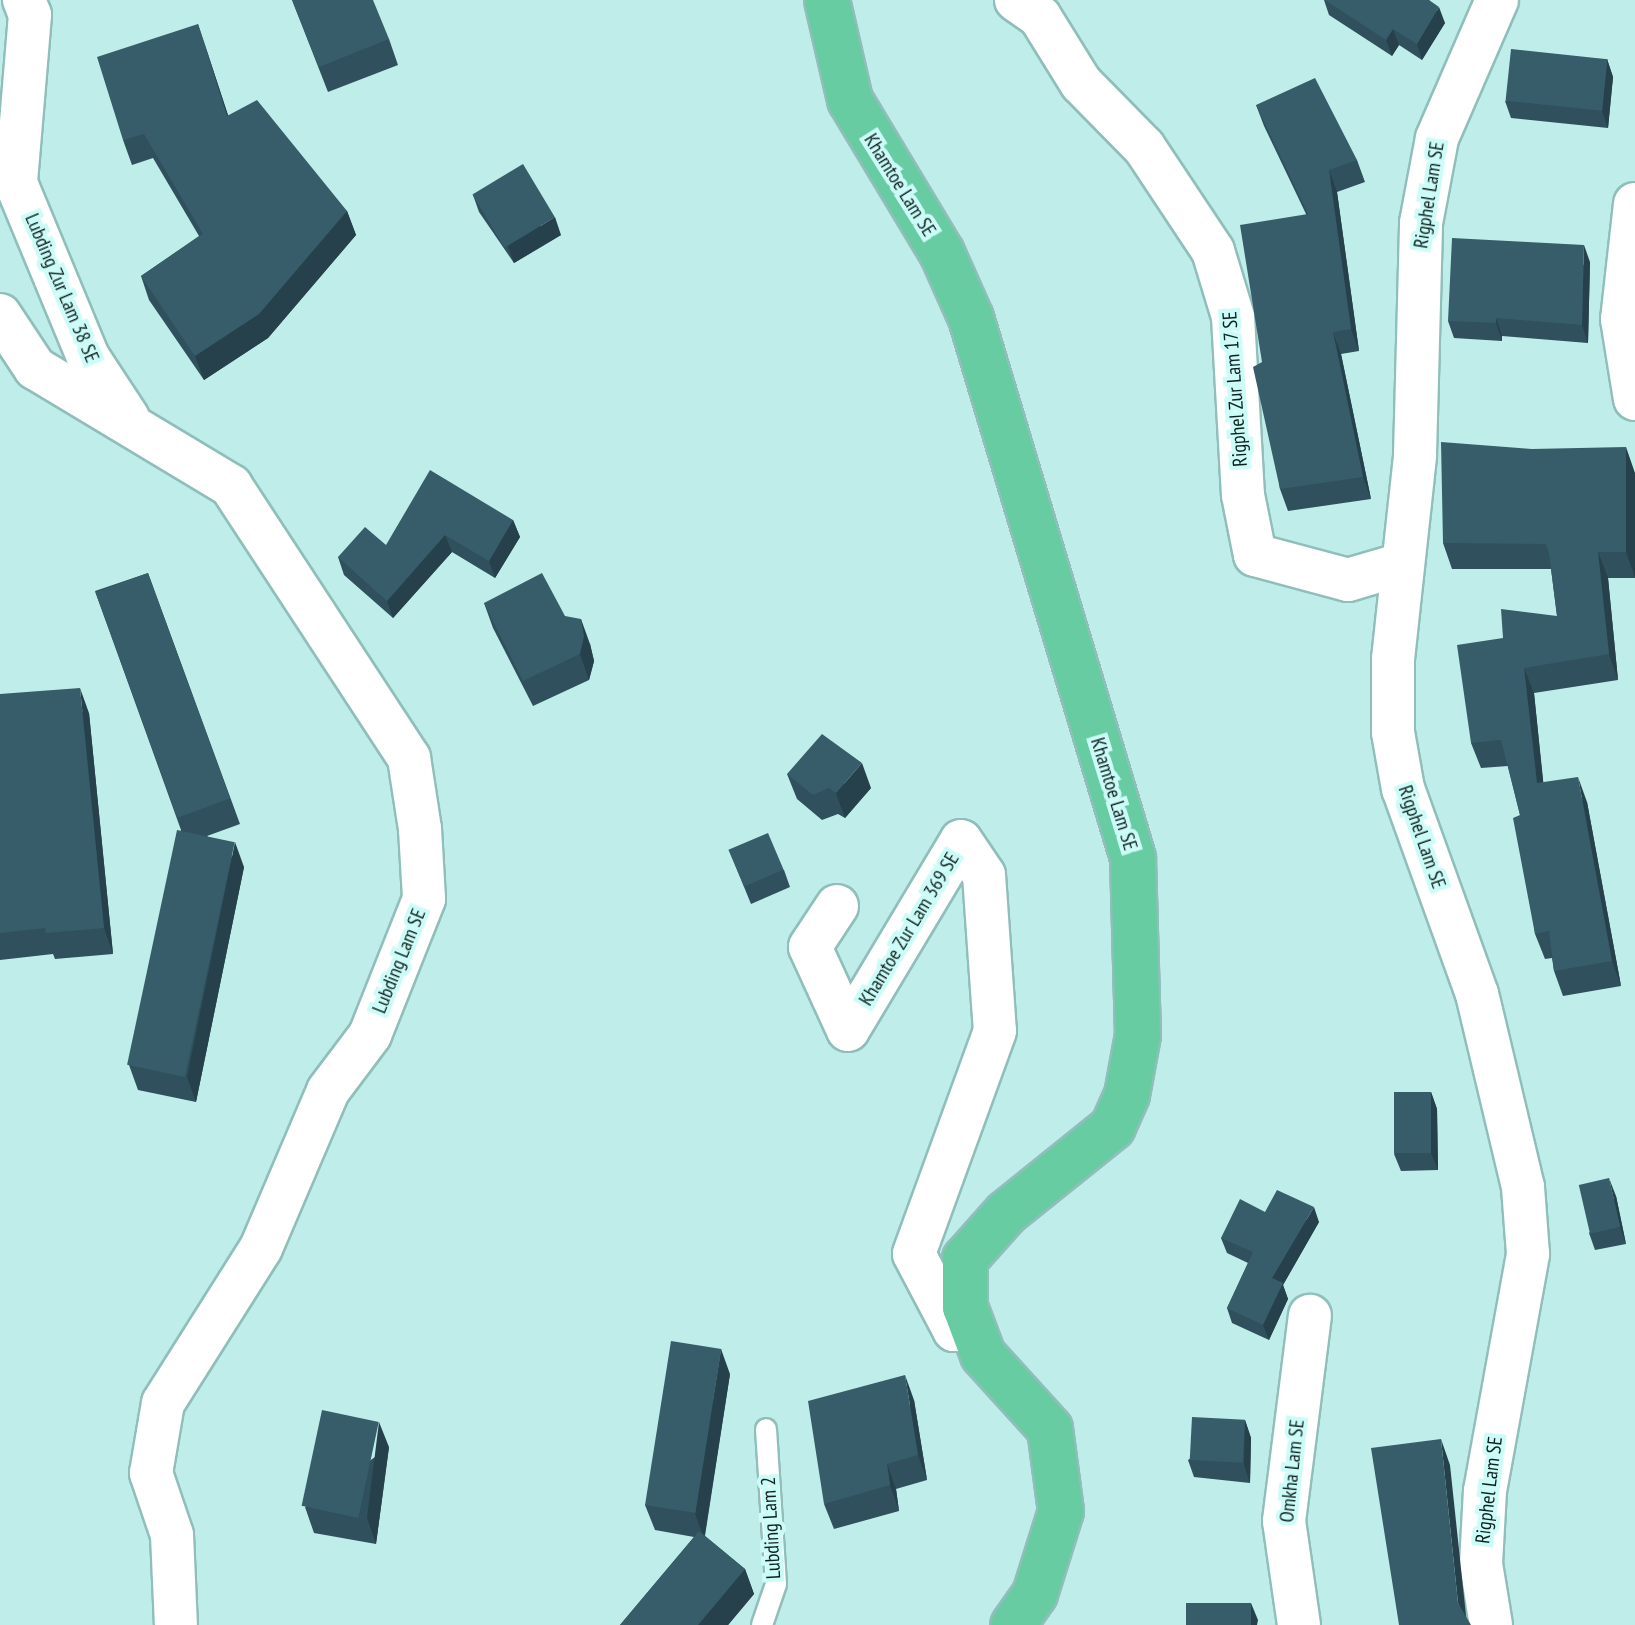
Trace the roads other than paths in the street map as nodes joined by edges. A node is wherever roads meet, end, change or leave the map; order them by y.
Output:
1 (24, 0) edge
2 (827, 0) edge
3 (1016, 0) edge
4 (1497, 0) edge
5 (1635, 204) edge
6 (0, 315) edge
7 (1635, 399) edge
8 (133, 425) junction
9 (1402, 564) junction
10 (837, 906) dead end
11 (1310, 1316) dead end
12 (972, 1330) junction
13 (766, 1429) dead end
14 (176, 1625) edge
15 (762, 1625) edge
16 (1013, 1625) edge
17 (1299, 1625) edge
18 (1491, 1625) edge

1 - 8 street, Lubding Zur Lam 38 SE
2 - 12 main road, Khamtoe Lam SE
3 - 9 street, Rigphel Zur Lam 17 SE
4 - 9 street, Rigphel Lam SE
5 - 7 street
6 - 8 street, Lubding Lam SE
8 - 14 street, Lubding Lam SE
9 - 18 street, Rigphel Lam SE
10 - 12 street, Khamtoe Zur Lam 369 SE
11 - 17 street, Omkha Lam SE
12 - 16 main road, Khamtoe Lam SE
13 - 15 lane, Lubding Lam 2

